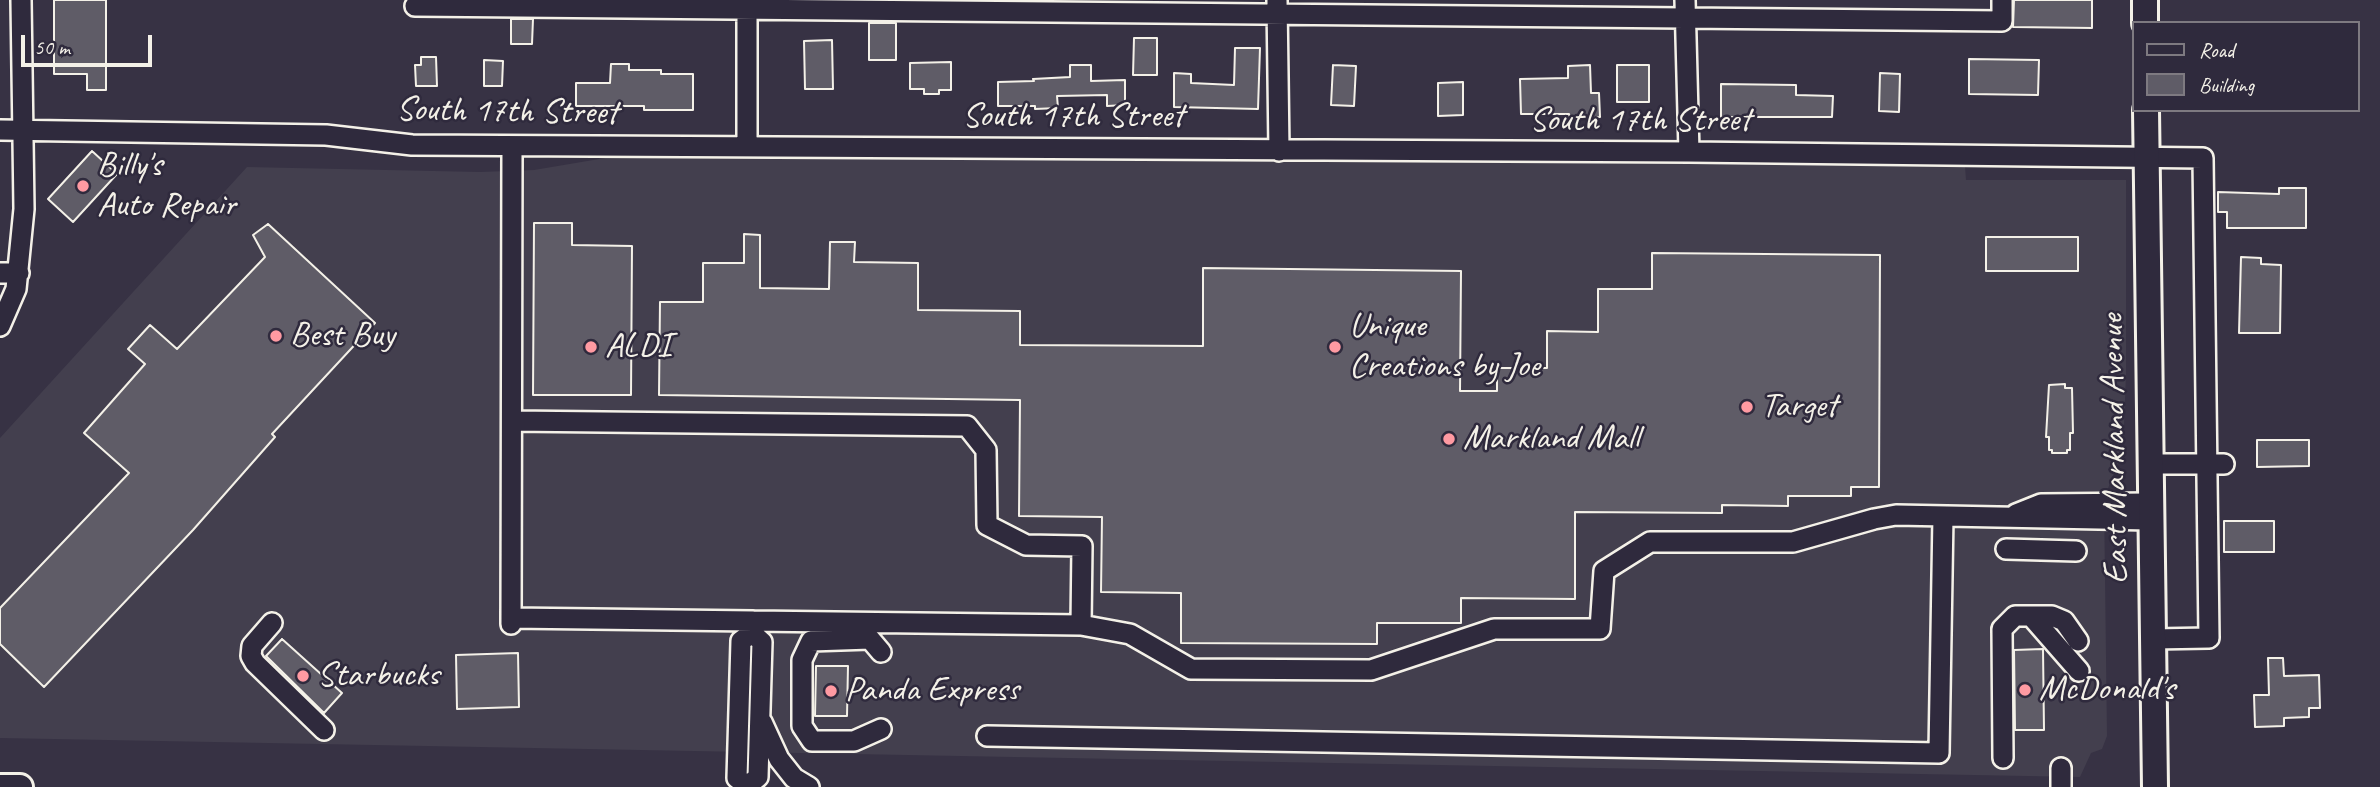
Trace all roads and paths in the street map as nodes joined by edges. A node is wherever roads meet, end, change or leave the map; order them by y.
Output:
1 (20, 0) edge
2 (2003, 0) edge
3 (2145, 0) edge
4 (747, 5) edge
5 (415, 6) dead end
6 (1277, 6) edge
7 (1685, 8) edge
8 (2145, 21) edge
9 (2146, 112) edge
10 (0, 130) edge
11 (23, 131) junction
12 (512, 146) junction
13 (747, 146) junction
14 (1279, 150) junction
15 (1689, 152) junction
16 (2147, 156) junction
17 (10, 273) edge
18 (0, 326) edge
19 (512, 421) junction
20 (2150, 464) junction
21 (2216, 464) junction
22 (2150, 512) junction
23 (1943, 516) junction
24 (2006, 549) dead end
25 (2076, 551) dead end
26 (2031, 616) junction
27 (272, 623) dead end
28 (1081, 625) junction
29 (752, 627) junction
30 (2153, 639) junction
31 (2078, 641) dead end
32 (881, 652) dead end
33 (2079, 671) dead end
34 (760, 716) junction
35 (881, 729) dead end
36 (324, 730) dead end
37 (987, 736) dead end
38 (2003, 758) dead end
39 (746, 786) edge
40 (0, 787) edge
41 (20, 787) edge
42 (809, 787) edge
43 (2155, 787) edge

1 - 11 street
2 - 7 street
3 - 8 main road
4 - 5 street
4 - 6 street
4 - 13 street
6 - 7 street
6 - 14 street
7 - 15 street
9 - 16 main road, East Markland Avenue
10 - 11 street, South 17th Street
11 - 12 street, South 17th Street
11 - 17 street
12 - 13 street, South 17th Street
12 - 19 street
13 - 14 street, South 17th Street
14 - 15 street, South 17th Street
15 - 16 street, South 17th Street
16 - 20 main road, East Markland Avenue
16 - 21 street, South 17th Street
17 - 18 street
19 - 28 street
19 - 29 street
20 - 21 street
20 - 22 main road, East Markland Avenue
21 - 30 street
22 - 23 street
22 - 30 main road, East Markland Avenue
23 - 28 street
23 - 37 street
24 - 25 street
26 - 31 street
26 - 33 street
26 - 38 street
27 - 36 street
28 - 29 street
29 - 34 street
29 - 39 street
30 - 43 main road, East Markland Avenue
32 - 35 street
34 - 39 street
34 - 42 street
40 - 41 main road

